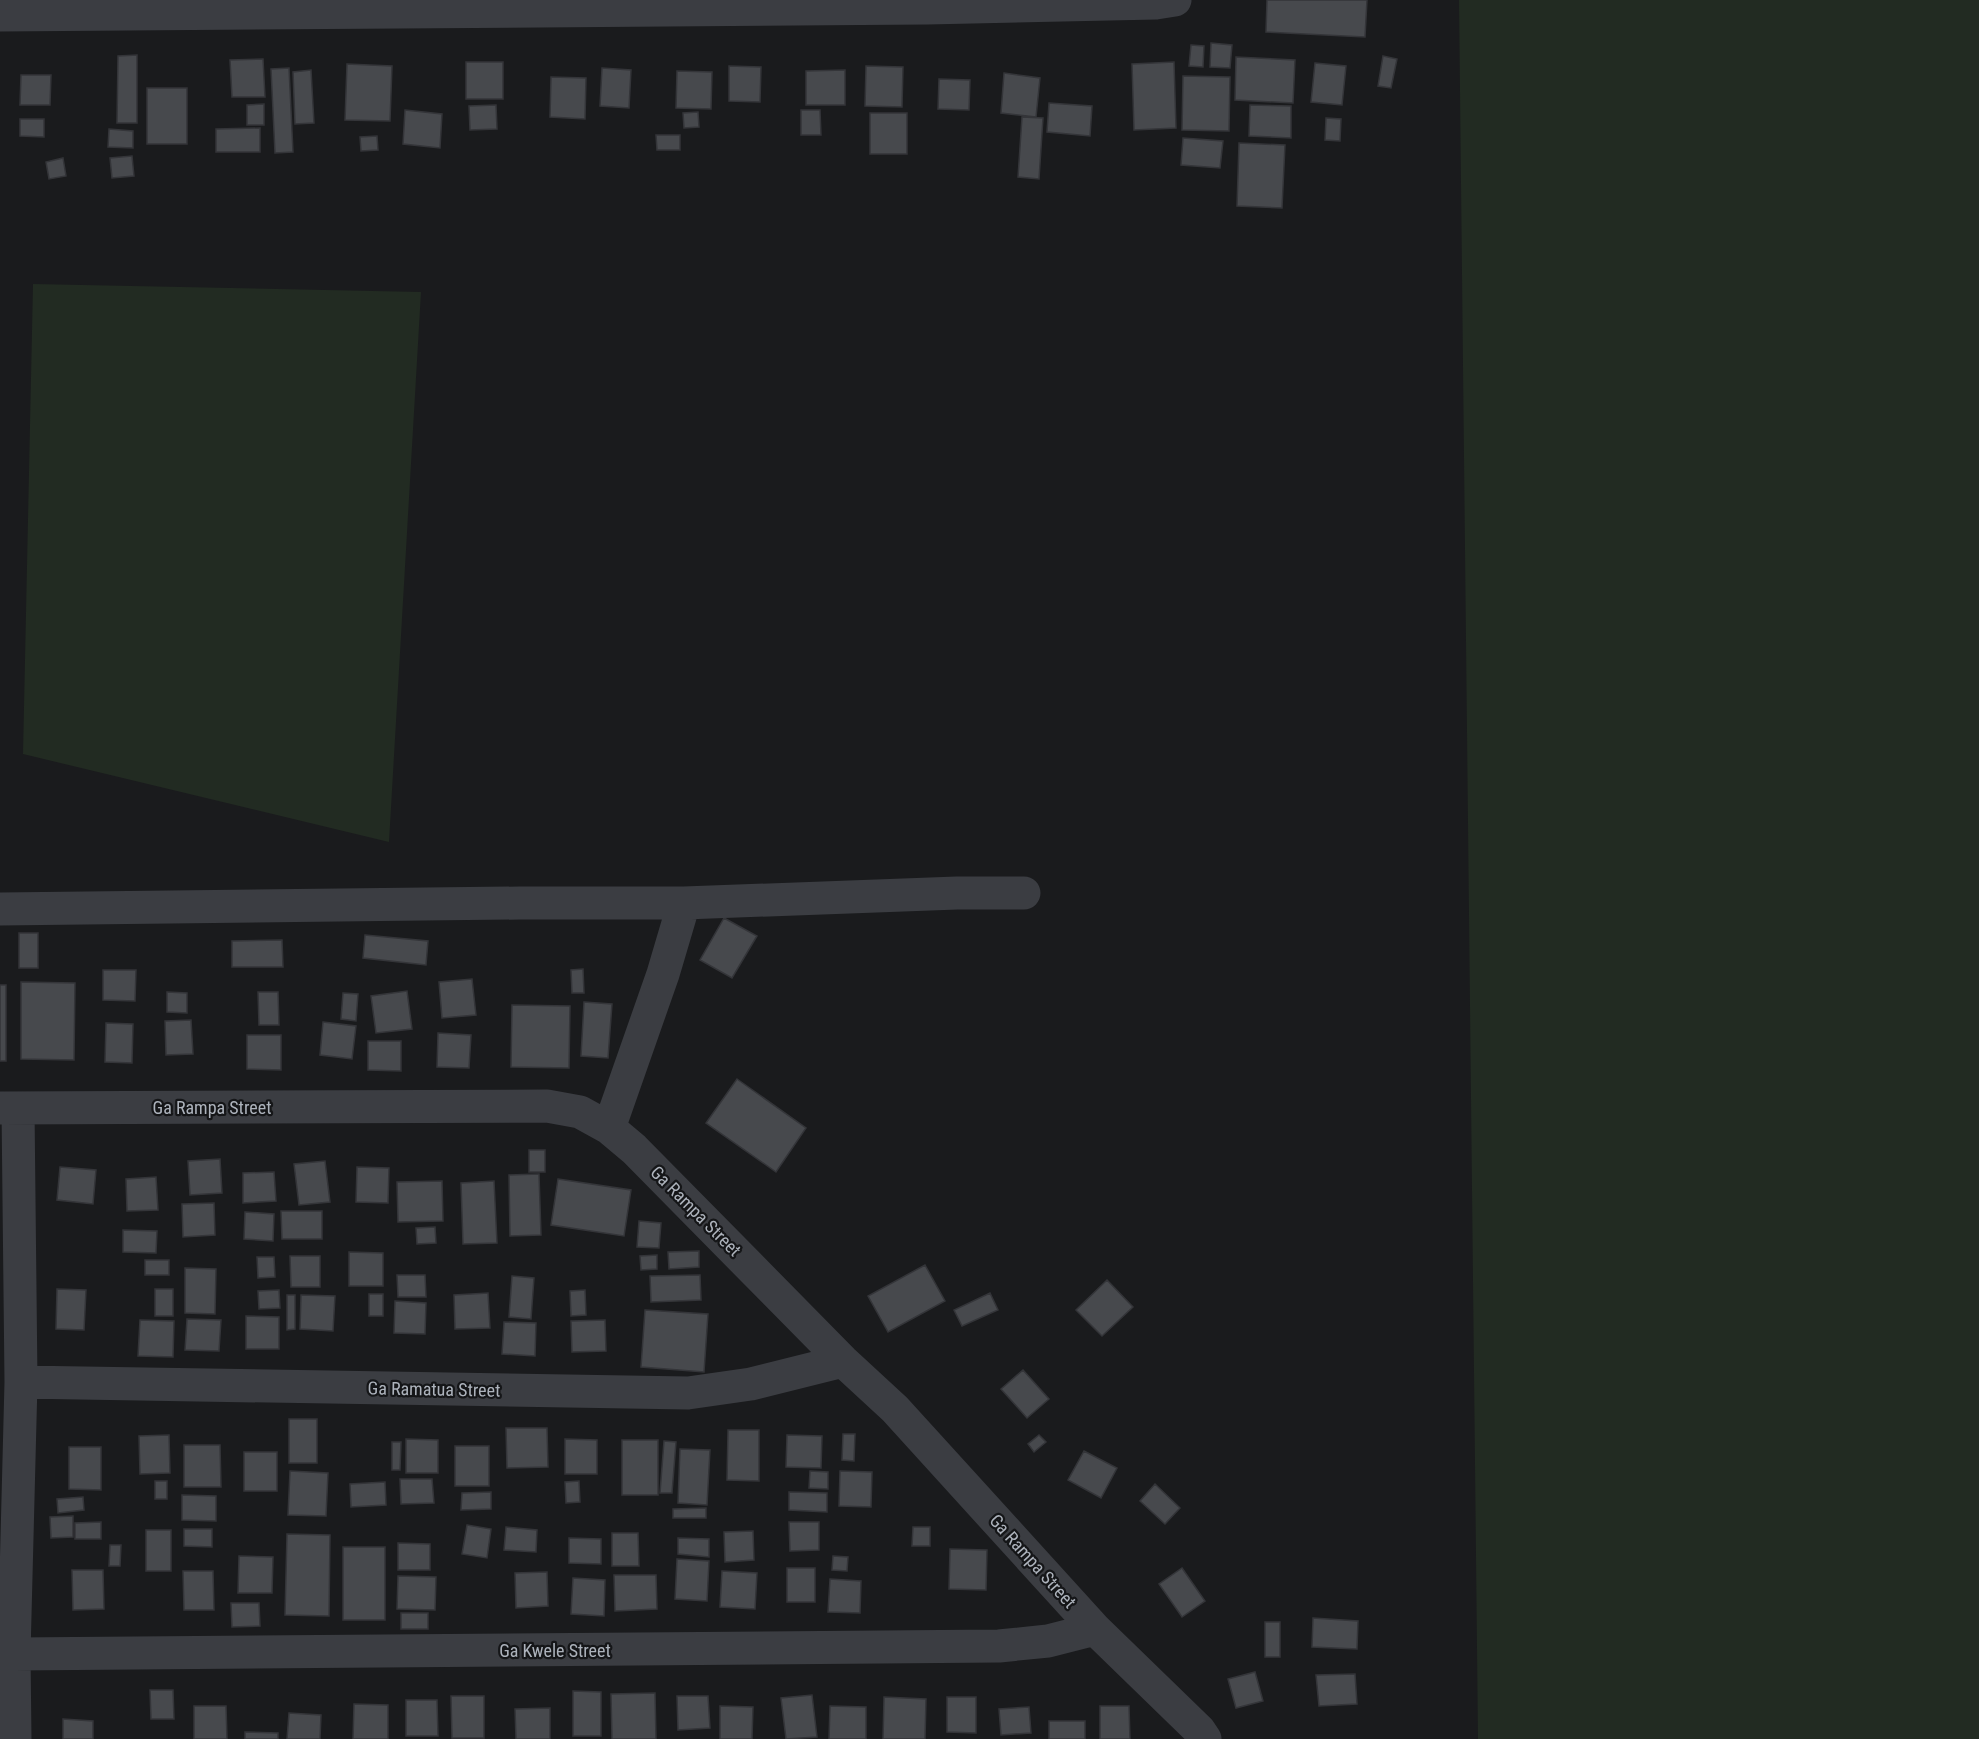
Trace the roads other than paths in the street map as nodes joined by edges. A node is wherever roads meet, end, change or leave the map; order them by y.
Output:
1 (1174, 0) edge
2 (927, 4) edge
3 (0, 15) edge
4 (1024, 893) dead end
5 (684, 903) junction
6 (0, 909) edge
7 (9, 1108) edge
8 (609, 1128) junction
9 (843, 1361) junction
10 (21, 1382) junction
11 (1095, 1629) junction
12 (14, 1654) junction
13 (15, 1739) edge
14 (1205, 1739) edge

1 - 2 street
2 - 3 street
4 - 5 street
5 - 6 street
5 - 8 street
7 - 8 street, Ga Rampa Street
7 - 10 street
8 - 9 street, Ga Rampa Street
9 - 10 street, Ga Ramatua Street
9 - 11 street, Ga Rampa Street
10 - 12 street
11 - 12 street, Ga Kwele Street
11 - 14 street, Ga Rampa Street
12 - 13 street

